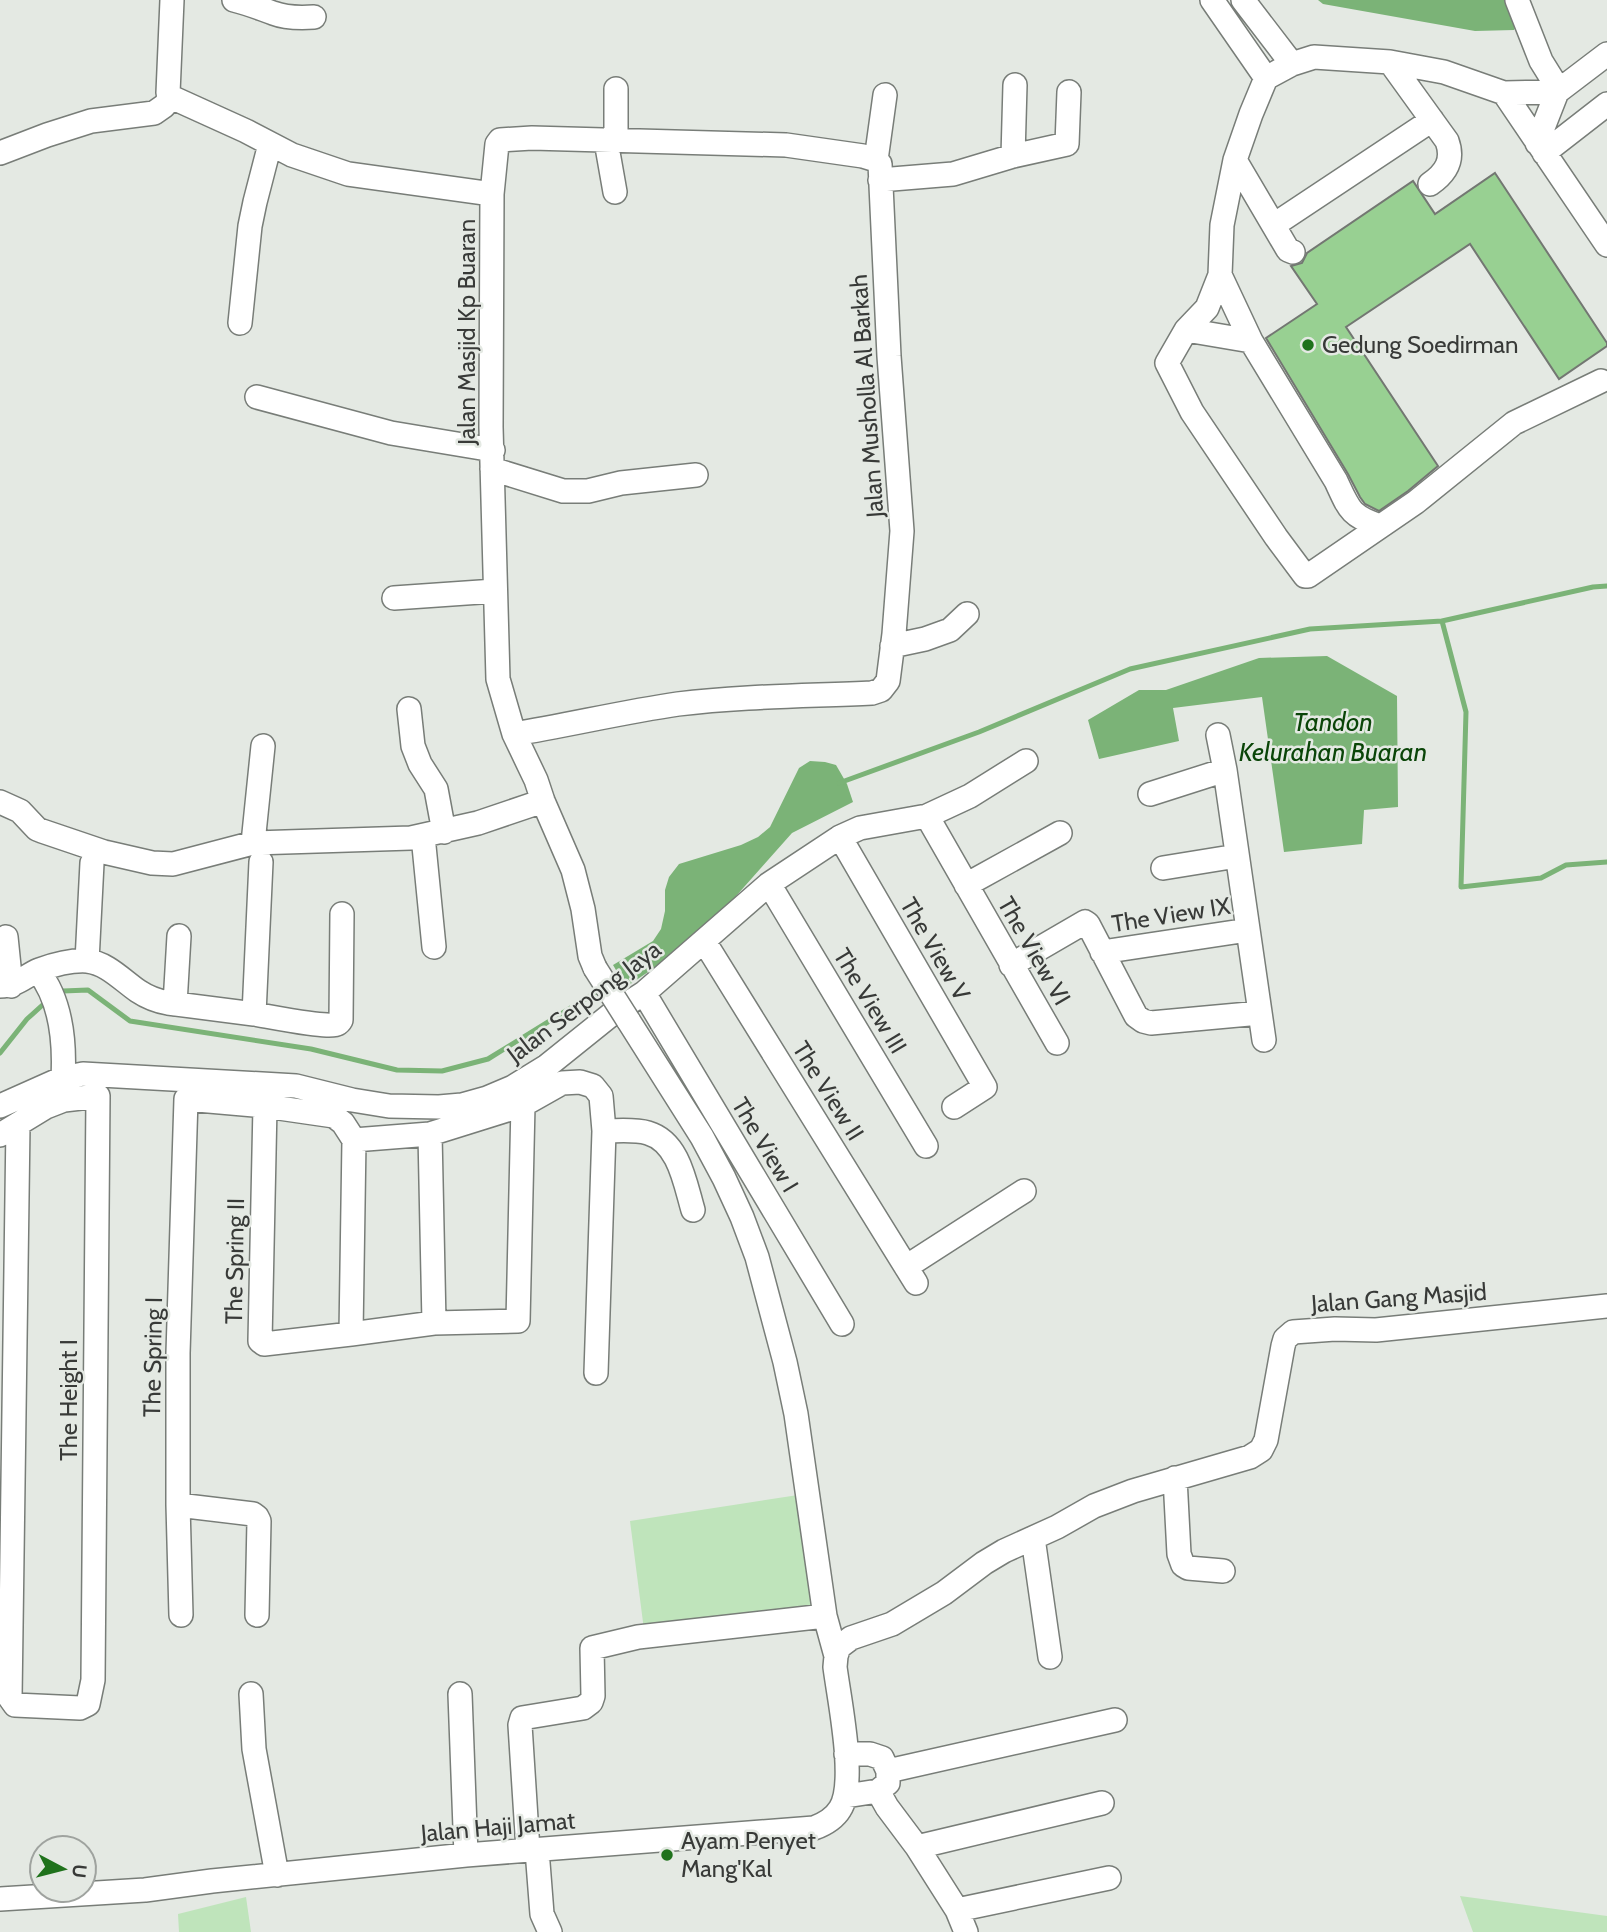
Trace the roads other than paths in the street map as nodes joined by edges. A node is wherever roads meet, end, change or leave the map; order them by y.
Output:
1 (172, 0) edge
2 (234, 0) edge
3 (1212, 0) edge
4 (1244, 0) edge
5 (1517, 0) edge
6 (314, 17) dead end
7 (1607, 54) edge
8 (1390, 62) junction
9 (1292, 64) junction
10 (1266, 78) junction
11 (1015, 85) dead end
12 (616, 89) dead end
13 (1558, 91) junction
14 (1069, 92) dead end
15 (1504, 93) junction
16 (885, 95) dead end
17 (171, 97) junction
18 (1607, 104) edge
19 (1432, 120) junction
20 (611, 141) junction
21 (270, 144) junction
22 (1541, 148) junction
23 (0, 153) edge
24 (1013, 156) junction
25 (1235, 160) junction
26 (878, 170) junction
27 (1430, 184) dead end
28 (615, 192) dead end
29 (492, 194) junction
30 (1274, 225) junction
31 (1607, 245) edge
32 (1293, 252) dead end
33 (1220, 275) junction
34 (240, 323) dead end
35 (1186, 330) junction
36 (1251, 341) junction
37 (1605, 378) edge
38 (257, 397) dead end
39 (493, 459) junction
40 (696, 475) dead end
41 (1380, 526) junction
42 (495, 591) junction
43 (394, 598) dead end
44 (967, 614) dead end
45 (892, 646) junction
46 (409, 709) dead end
47 (514, 734) junction
48 (1219, 735) dead end
49 (264, 746) dead end
50 (1026, 761) dead end
51 (1225, 770) junction
52 (1150, 794) dead end
53 (543, 801) junction
54 (0, 802) edge
55 (927, 816) junction
56 (1060, 833) dead end
57 (434, 834) junction
58 (840, 837) junction
59 (257, 853) junction
60 (1237, 856) junction
61 (92, 863) dead end
62 (1163, 868) dead end
63 (769, 884) junction
64 (966, 885) junction
65 (342, 914) dead end
66 (1248, 930) junction
67 (179, 936) dead end
68 (6, 937) dead end
69 (705, 941) junction
70 (434, 947) dead end
71 (1102, 952) junction
72 (87, 961) junction
73 (1011, 965) junction
74 (42, 976) junction
75 (5, 986) edge
76 (644, 993) junction
77 (175, 1004) junction
78 (1260, 1013) junction
79 (254, 1014) junction
80 (1264, 1040) dead end
81 (1057, 1043) dead end
82 (63, 1078) junction
83 (523, 1105) junction
84 (0, 1106) edge
85 (265, 1106) junction
86 (389, 1106) junction
87 (954, 1107) dead end
88 (9, 1130) edge
89 (604, 1131) junction
90 (430, 1134) junction
91 (389, 1137) junction
92 (354, 1140) junction
93 (926, 1146) dead end
94 (1024, 1191) dead end
95 (694, 1210) dead end
96 (1607, 1306) edge
97 (434, 1324) junction
98 (842, 1324) dead end
99 (351, 1334) junction
100 (596, 1373) dead end
101 (7, 1459) edge
102 (1175, 1478) junction
103 (178, 1505) junction
104 (1033, 1538) junction
105 (1223, 1571) dead end
106 (181, 1615) dead end
107 (257, 1615) dead end
108 (825, 1616) junction
109 (836, 1656) junction
110 (1049, 1657) dead end
111 (251, 1694) dead end
112 (460, 1694) dead end
113 (1115, 1720) dead end
114 (846, 1754) junction
115 (883, 1781) junction
116 (846, 1796) junction
117 (1101, 1803) dead end
118 (917, 1847) junction
119 (532, 1850) junction
120 (467, 1855) junction
121 (277, 1875) junction
122 (1109, 1878) dead end
123 (0, 1899) edge
124 (957, 1910) junction
125 (550, 1932) edge
126 (966, 1932) edge

1 - 17 street
2 - 6 street
3 - 10 street
4 - 9 street
5 - 13 street
7 - 13 street
8 - 9 street
8 - 15 street
8 - 19 street
9 - 10 street
10 - 25 street
11 - 24 street
12 - 20 street
13 - 15 street
13 - 22 street
14 - 24 street
15 - 22 street
16 - 26 street, Jalan Musholla Al Barkah
17 - 21 street
17 - 23 street
18 - 22 street
19 - 27 street
19 - 30 street
20 - 26 street
20 - 28 street
20 - 29 street
21 - 29 street
21 - 34 street
22 - 31 street
24 - 26 street
25 - 30 street
25 - 33 street
26 - 45 street, Jalan Musholla Al Barkah
29 - 39 street, Jalan Masjid Kp Buaran
30 - 32 street
33 - 35 street
33 - 36 street
35 - 36 street
35 - 41 street
36 - 41 street
37 - 41 street
38 - 39 street
39 - 40 street, Jalan Masjid Kp Buaran
39 - 42 street, Jalan Masjid Kp Buaran
42 - 43 street
42 - 47 street, Jalan Masjid Kp Buaran
44 - 45 street
45 - 47 street, Jalan Musholla Al Barkah
46 - 57 street
47 - 53 street, Jalan Masjid Kp Buaran
48 - 51 street
49 - 59 street
50 - 55 street, Jalan Serpong Jaya
51 - 52 street
51 - 60 street
53 - 57 street
53 - 108 street, Jalan Masjid Kp Buaran, bridge
54 - 59 street
55 - 58 street, Jalan Serpong Jaya
55 - 64 street, The View VI
56 - 64 street, The View VI
57 - 59 street
57 - 70 street
58 - 63 street, Jalan Serpong Jaya
58 - 87 street, The View V
59 - 79 street
60 - 62 street
60 - 66 street
61 - 72 street
63 - 69 street, Jalan Serpong Jaya
63 - 93 street, The View III
64 - 73 street, The View VI
65 - 79 street
66 - 71 street, The View IX
66 - 78 street, The View IX
67 - 77 street
68 - 75 street
69 - 76 street, Jalan Serpong Jaya
69 - 94 street, The View II
71 - 73 street, The View IX
71 - 78 street, The View IX
72 - 74 street
72 - 77 street
73 - 81 street, The View VI
74 - 75 street
74 - 82 street
76 - 86 street, Jalan Serpong Jaya
76 - 98 street, The View I
77 - 79 street
78 - 80 street, The View IX
82 - 84 street, Jalan Serpong Jaya
82 - 86 street, Jalan Serpong Jaya
83 - 89 street
83 - 90 street
83 - 97 street
85 - 92 street
85 - 99 street, The Spring II
85 - 103 street, The Spring I
86 - 91 street
88 - 101 street
88 - 101 street, The Height I
89 - 95 street
89 - 100 street
90 - 91 street
90 - 97 street
91 - 92 street
92 - 99 street
96 - 102 street, Jalan Gang Masjid
97 - 99 street
102 - 104 street, Jalan Gang Masjid
102 - 105 street
103 - 106 street, The Spring I
103 - 107 street
104 - 109 street, Jalan Gang Masjid
104 - 110 street
108 - 109 street, Jalan Masjid Kp Buaran
108 - 119 street
109 - 114 street
111 - 121 street
112 - 120 street
113 - 115 street
114 - 115 street
114 - 116 street
115 - 116 street
115 - 118 street
116 - 119 street, Jalan Haji Jamat
117 - 118 street
118 - 124 street
119 - 120 street, Jalan Haji Jamat
119 - 125 street
120 - 121 street, Jalan Haji Jamat
121 - 123 street, Jalan Haji Jamat
122 - 124 street
124 - 126 street

